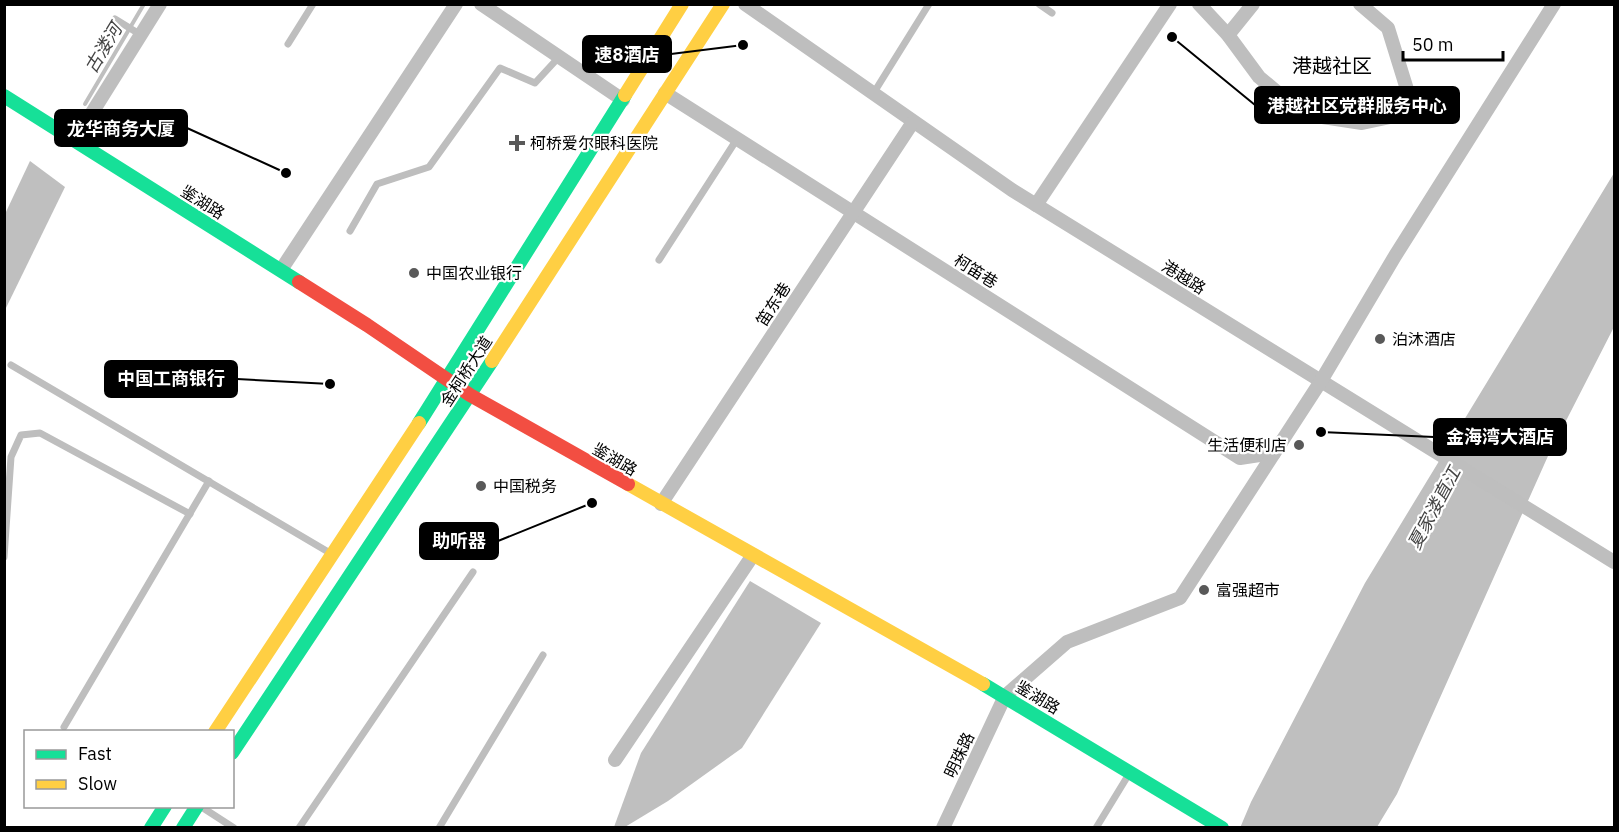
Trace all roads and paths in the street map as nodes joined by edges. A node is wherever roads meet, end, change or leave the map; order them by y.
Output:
1 (160, 4) edge
2 (313, 4) edge
3 (456, 4) edge
4 (481, 4) edge
5 (682, 4) edge
6 (723, 4) edge
7 (745, 4) edge
8 (929, 4) edge
9 (1039, 4) edge
10 (1170, 4) edge
11 (1199, 4) edge
12 (1253, 4) edge
13 (1360, 4) edge
14 (1554, 4) edge
15 (1052, 13) dead end
16 (115, 19) dead end
17 (139, 34) junction
18 (1228, 35) junction
19 (288, 44) dead end
20 (559, 57) junction
21 (665, 93) junction
22 (873, 94) junction
23 (4, 96) edge
24 (622, 100) junction
25 (913, 122) junction
26 (737, 139) junction
27 (75, 140) junction
28 (1036, 205) junction
29 (853, 213) junction
30 (350, 231) dead end
31 (659, 260) dead end
32 (280, 270) junction
33 (11, 365) dead end
34 (447, 381) junction
35 (1321, 381) junction
36 (470, 395) junction
37 (1274, 453) junction
38 (209, 481) junction
39 (661, 504) junction
40 (190, 514) junction
41 (332, 554) junction
42 (753, 555) junction
43 (4, 557) edge
44 (1614, 562) edge
45 (473, 572) dead end
46 (543, 655) dead end
47 (1005, 696) junction
48 (64, 727) dead end
49 (216, 730) edge
50 (234, 750) edge
51 (615, 760) dead end
52 (1131, 772) junction
53 (164, 808) edge
54 (197, 808) edge
55 (200, 808) edge
56 (151, 828) edge
57 (183, 828) edge
58 (234, 828) edge
59 (299, 828) edge
60 (439, 828) edge
61 (943, 828) edge
62 (1096, 828) edge
63 (1222, 828) edge

1 - 17 street
2 - 19 lane
3 - 32 street
4 - 20 street
5 - 24 main road, 金柯桥大道
6 - 21 main road, 金柯桥大道
7 - 22 street, 港越路
8 - 22 lane
9 - 15 lane
10 - 28 street
11 - 18 street
12 - 18 street
13 - 18 street
14 - 35 street
16 - 17 lane
17 - 27 street
20 - 24 street
20 - 30 lane
21 - 26 street, 柯笛巷
21 - 36 main road, 金柯桥大道
22 - 25 street, 港越路
23 - 27 main road, 鉴湖路
24 - 34 main road, 金柯桥大道
25 - 28 street, 港越路
25 - 29 street, 笛东巷
26 - 29 street, 柯笛巷
26 - 31 lane
27 - 32 main road, 鉴湖路
28 - 35 street, 港越路
29 - 37 street, 柯笛巷
29 - 39 street, 笛东巷
32 - 34 main road, 鉴湖路
33 - 38 lane
34 - 36 main road, 鉴湖路
34 - 41 main road, 金柯桥大道
35 - 37 street
35 - 44 street, 港越路
36 - 39 main road, 鉴湖路
36 - 50 main road, 金柯桥大道
37 - 47 street
38 - 40 lane
38 - 41 lane
39 - 42 main road, 鉴湖路
40 - 43 lane
40 - 48 lane
41 - 49 main road, 金柯桥大道
42 - 47 main road, 鉴湖路
42 - 51 street
45 - 59 lane
46 - 60 lane
47 - 52 main road, 鉴湖路
47 - 61 street, 明珠路
52 - 62 lane
52 - 63 main road, 鉴湖路
53 - 56 main road
54 - 57 main road
55 - 58 lane

